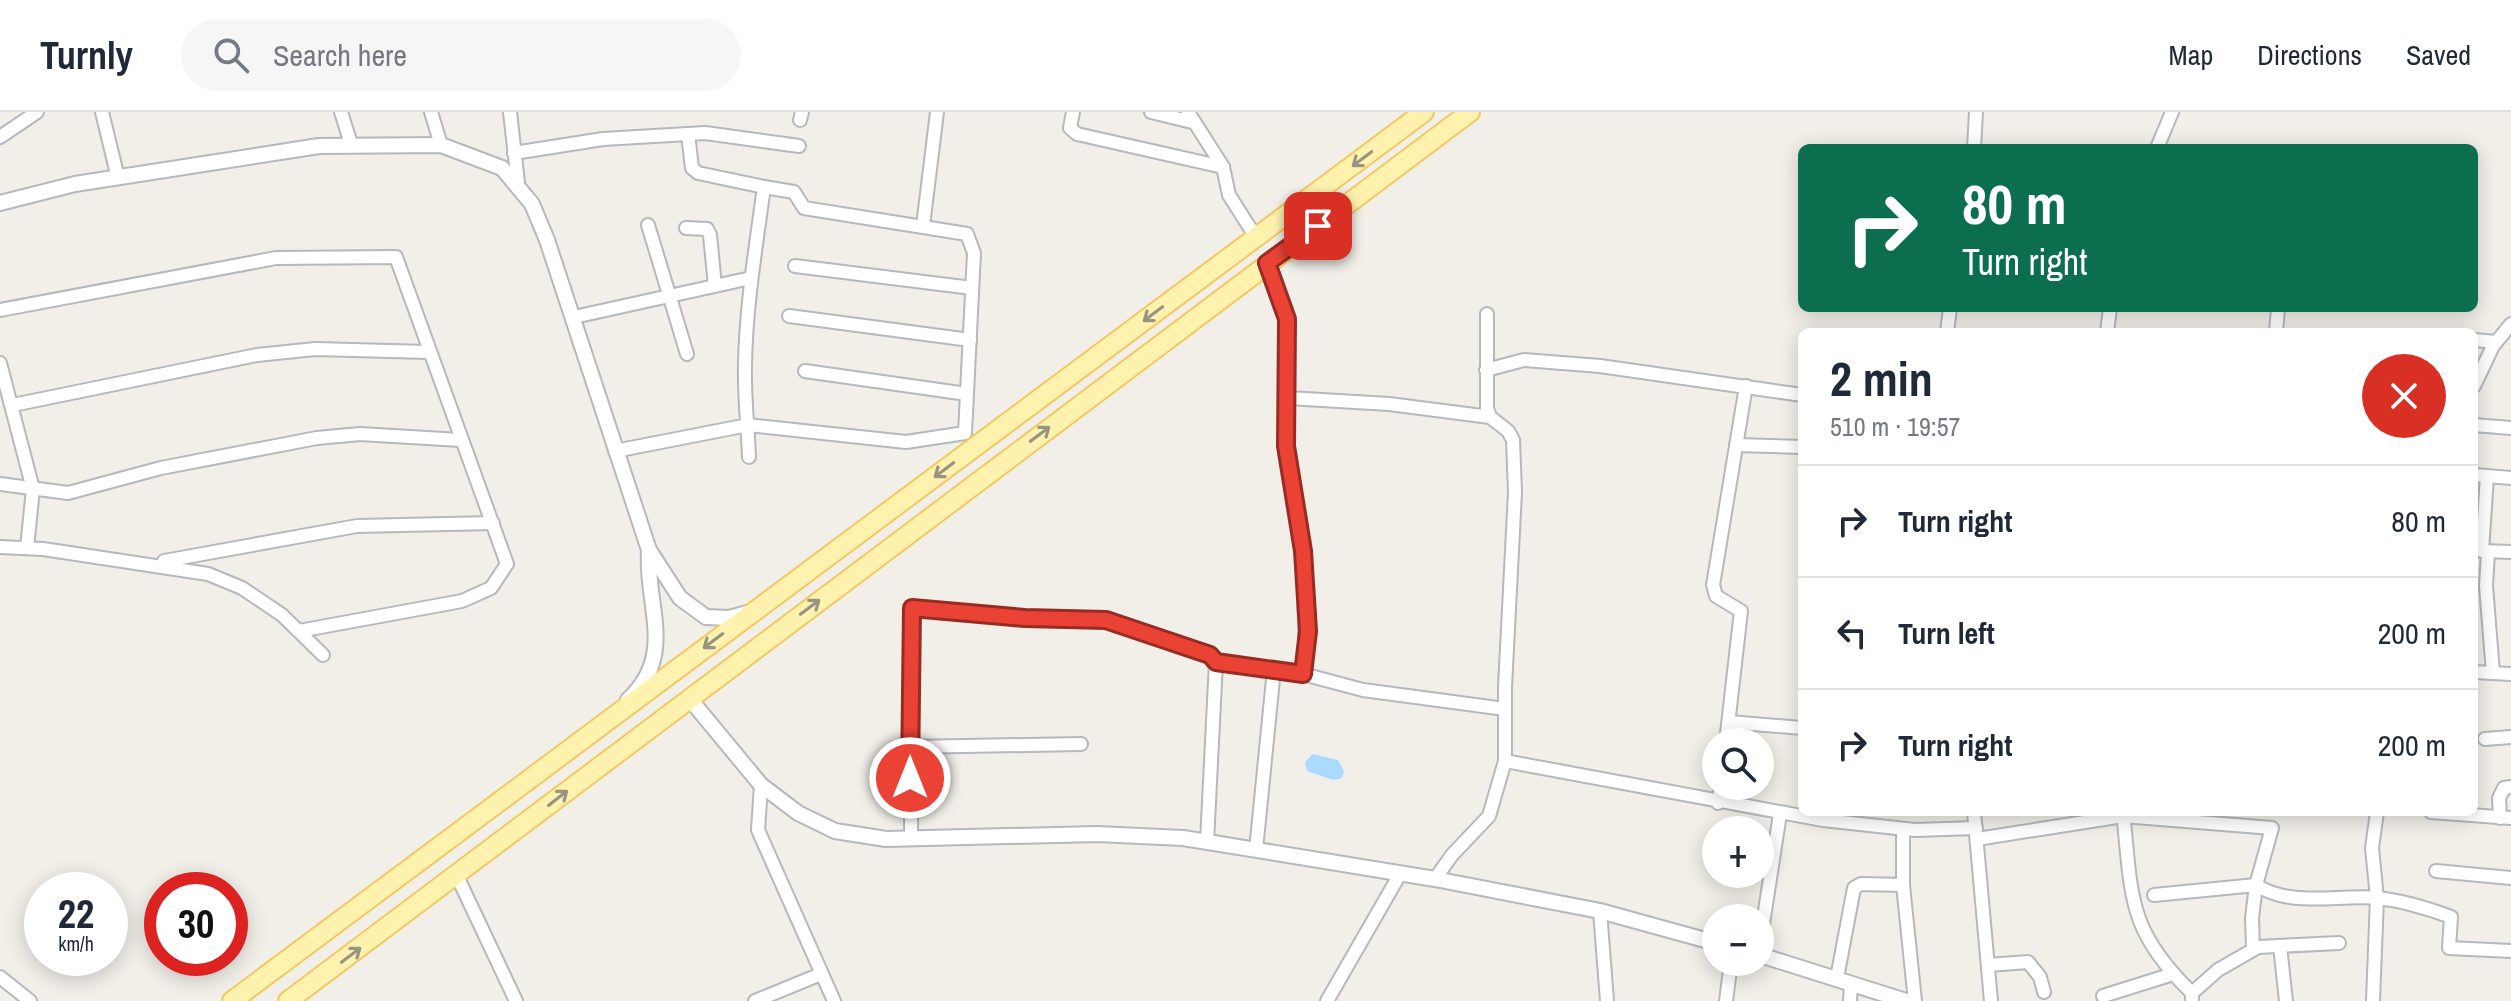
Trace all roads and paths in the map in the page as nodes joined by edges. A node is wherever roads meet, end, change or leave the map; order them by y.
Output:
1 (37, 112) edge
2 (102, 112) edge
3 (341, 112) edge
4 (431, 112) edge
5 (510, 112) edge
6 (937, 112) edge
7 (1073, 112) edge
8 (1151, 112) edge
9 (1424, 112) edge
10 (1470, 112) edge
11 (1976, 112) edge
12 (2172, 112) edge
13 (1190, 117) edge
14 (688, 134) junction
15 (0, 137) edge
16 (351, 144) junction
17 (1974, 144) edge
18 (2159, 144) edge
19 (441, 145) junction
20 (799, 146) dead end
21 (514, 153) junction
22 (1223, 167) junction
23 (118, 178) junction
24 (518, 183) junction
25 (764, 187) junction
26 (0, 203) edge
27 (648, 225) dead end
28 (923, 226) junction
29 (686, 228) dead end
30 (1257, 239) junction
31 (1267, 263) junction
32 (795, 266) dead end
33 (751, 278) junction
34 (715, 286) junction
35 (972, 288) junction
36 (667, 297) junction
37 (0, 310) edge
38 (1487, 314) dead end
39 (789, 316) dead end
40 (574, 317) junction
41 (2511, 324) edge
42 (970, 340) junction
43 (2478, 340) edge
44 (2496, 342) junction
45 (428, 352) junction
46 (687, 354) dead end
47 (0, 363) edge
48 (1486, 370) junction
49 (805, 371) dead end
50 (2478, 378) edge
51 (1746, 386) junction
52 (967, 394) junction
53 (1798, 394) edge
54 (1288, 398) junction
55 (13, 405) junction
56 (1490, 417) junction
57 (748, 425) junction
58 (2478, 425) edge
59 (2511, 428) edge
60 (460, 440) junction
61 (1736, 445) junction
62 (1798, 447) edge
63 (615, 451) junction
64 (749, 457) dead end
65 (2480, 475) edge
66 (2511, 478) edge
67 (0, 484) edge
68 (33, 489) junction
69 (493, 523) junction
70 (0, 547) edge
71 (27, 548) junction
72 (649, 550) junction
73 (2481, 551) edge
74 (2511, 552) edge
75 (146, 565) junction
76 (2480, 586) edge
77 (755, 611) junction
78 (299, 631) junction
79 (323, 655) dead end
80 (1216, 662) junction
81 (1274, 669) junction
82 (2478, 672) edge
83 (2493, 673) junction
84 (1303, 674) junction
85 (2511, 674) edge
86 (689, 698) junction
87 (1505, 709) junction
88 (1729, 722) junction
89 (603, 723) junction
90 (1728, 728) edge
91 (1798, 728) edge
92 (2511, 737) edge
93 (2485, 739) dead end
94 (1081, 744) dead end
95 (909, 747) junction
96 (1505, 761) junction
97 (761, 785) junction
98 (2511, 787) edge
99 (1719, 800) edge
100 (1718, 803) junction
101 (1780, 814) junction
102 (1798, 815) edge
103 (1819, 816) edge
104 (1974, 816) edge
105 (2108, 816) edge
106 (2123, 816) edge
107 (2168, 816) edge
108 (2274, 816) edge
109 (2376, 816) edge
110 (2478, 816) edge
111 (2190, 817) edge
112 (1858, 818) edge
113 (2505, 818) edge
114 (2272, 828) junction
115 (1903, 829) junction
116 (1976, 833) junction
117 (911, 839) junction
118 (1207, 842) junction
119 (1256, 850) junction
120 (2436, 871) dead end
121 (1400, 874) junction
122 (457, 876) junction
123 (2511, 878) edge
124 (1435, 879) junction
125 (1903, 885) junction
126 (2256, 885) junction
127 (2154, 895) dead end
128 (2377, 898) junction
129 (1766, 904) edge
130 (1600, 911) junction
131 (1702, 939) edge
132 (2339, 943) dead end
133 (2280, 946) junction
134 (2253, 949) junction
135 (2511, 951) edge
136 (1774, 959) edge
137 (1988, 965) junction
138 (821, 974) junction
139 (2173, 974) junction
140 (1729, 976) edge
141 (0, 977) edge
142 (1844, 980) junction
143 (2044, 992) dead end
144 (2103, 996) dead end
145 (2192, 997) edge
146 (1900, 1000) edge
147 (30, 1001) edge
148 (232, 1001) edge
149 (288, 1001) edge
150 (516, 1001) edge
151 (755, 1001) edge
152 (834, 1001) edge
153 (1327, 1001) edge
154 (1607, 1001) edge
155 (1726, 1001) edge
156 (1850, 1001) edge
157 (1915, 1001) edge
158 (1991, 1001) edge
159 (2286, 1001) edge
160 (2373, 1001) edge

1 - 15 street
2 - 23 street
3 - 16 street
4 - 19 street
5 - 21 street
6 - 28 street
7 - 22 street
8 - 13 street
9 -> 30 main road
10 - 31 main road
11 - 17 street
12 - 18 street
13 - 22 street
14 - 20 street
14 - 21 street
14 - 25 street
16 - 19 street
16 - 23 street
19 - 24 street
21 - 24 street
22 - 30 street
23 - 26 street
24 - 40 street
25 - 28 street
25 - 33 street
27 - 36 street
28 - 35 street
29 - 34 street
30 -> 77 main road
31 - 54 street
86 -> 31 main road
32 - 35 street
33 - 34 street
33 - 57 street
34 - 36 street
35 - 42 street
36 - 40 street
36 - 46 street
37 - 45 street
38 - 48 street
39 - 42 street
40 - 63 street
41 - 44 street
42 - 52 street
43 - 44 street
44 - 50 street
45 - 55 street
45 - 60 street
47 - 55 street
48 - 51 street
48 - 56 street
49 - 52 street
51 - 53 street
51 - 61 street
52 - 57 street
54 - 56 street
54 - 84 street
55 - 68 street
56 - 87 street
57 - 63 street
57 - 64 street
58 - 59 street
60 - 68 street
60 - 69 street
61 - 62 street
61 - 88 street
63 - 72 street
65 - 66 street
65 - 73 street
67 - 68 street
68 - 71 street
69 - 75 street
69 - 78 street
70 - 71 street
71 - 75 street
72 - 77 street
72 - 89 street
73 - 74 street
73 - 76 street
75 - 78 street
76 - 83 street
77 -> 89 main road
78 - 79 street
80 - 81 street
80 - 95 street
80 - 118 street
81 - 84 street
81 - 119 street
82 - 83 street
83 - 85 street
84 - 87 street
86 - 97 street
122 -> 86 main road
87 - 96 street
88 - 90 street
88 - 91 street
89 - 148 main road
92 - 93 street
94 - 95 street
95 - 117 street
96 - 100 street
96 - 124 street
97 - 117 street
97 - 138 street
98 - 113 street
99 - 100 street
100 - 101 street
101 - 102 street
101 - 129 street
103 - 112 street
104 - 116 street
105 - 116 street
106 - 139 street
107 - 111 street
108 - 114 street
109 - 128 street
110 - 113 street
111 - 114 street
112 - 115 street
114 - 126 street
115 - 116 street
115 - 125 street
116 - 137 street
117 - 118 street
118 - 119 street
119 - 121 street
120 - 123 street
121 - 124 street
121 - 153 street
149 -> 122 main road
122 - 150 street
124 - 130 street
125 - 142 street
125 - 157 street
126 - 127 street
126 - 128 street
126 - 134 street
128 - 135 street
128 - 160 street
130 - 131 street
130 - 154 street
132 - 133 street
133 - 134 street
133 - 159 street
134 - 145 street
136 - 142 street
137 - 143 street
137 - 158 street
138 - 151 street
138 - 152 street
139 - 144 street
139 - 145 street
140 - 155 street
141 - 147 street
142 - 146 street
142 - 156 street

